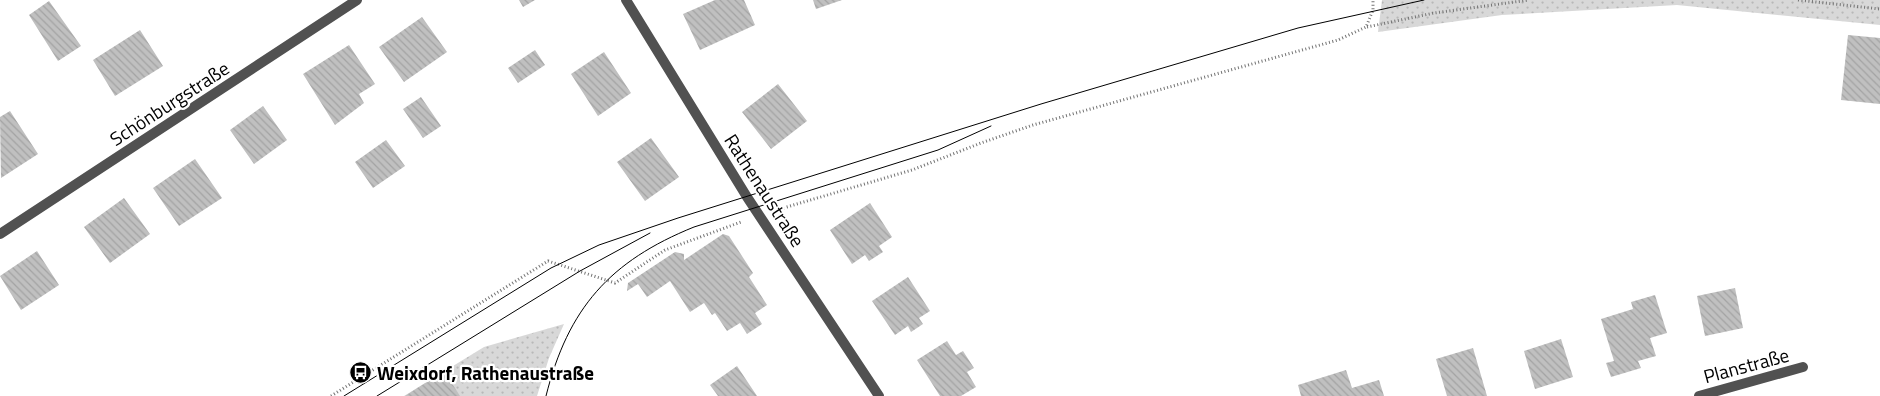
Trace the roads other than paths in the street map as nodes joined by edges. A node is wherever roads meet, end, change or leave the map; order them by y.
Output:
1 (357, 0) edge
2 (626, 0) edge
3 (0, 234) edge
4 (1803, 367) dead end
5 (880, 396) edge
6 (1699, 396) edge

1 - 3 street, Schönburgstraße
2 - 5 street, Rathenaustraße
4 - 6 street, Planstraße

